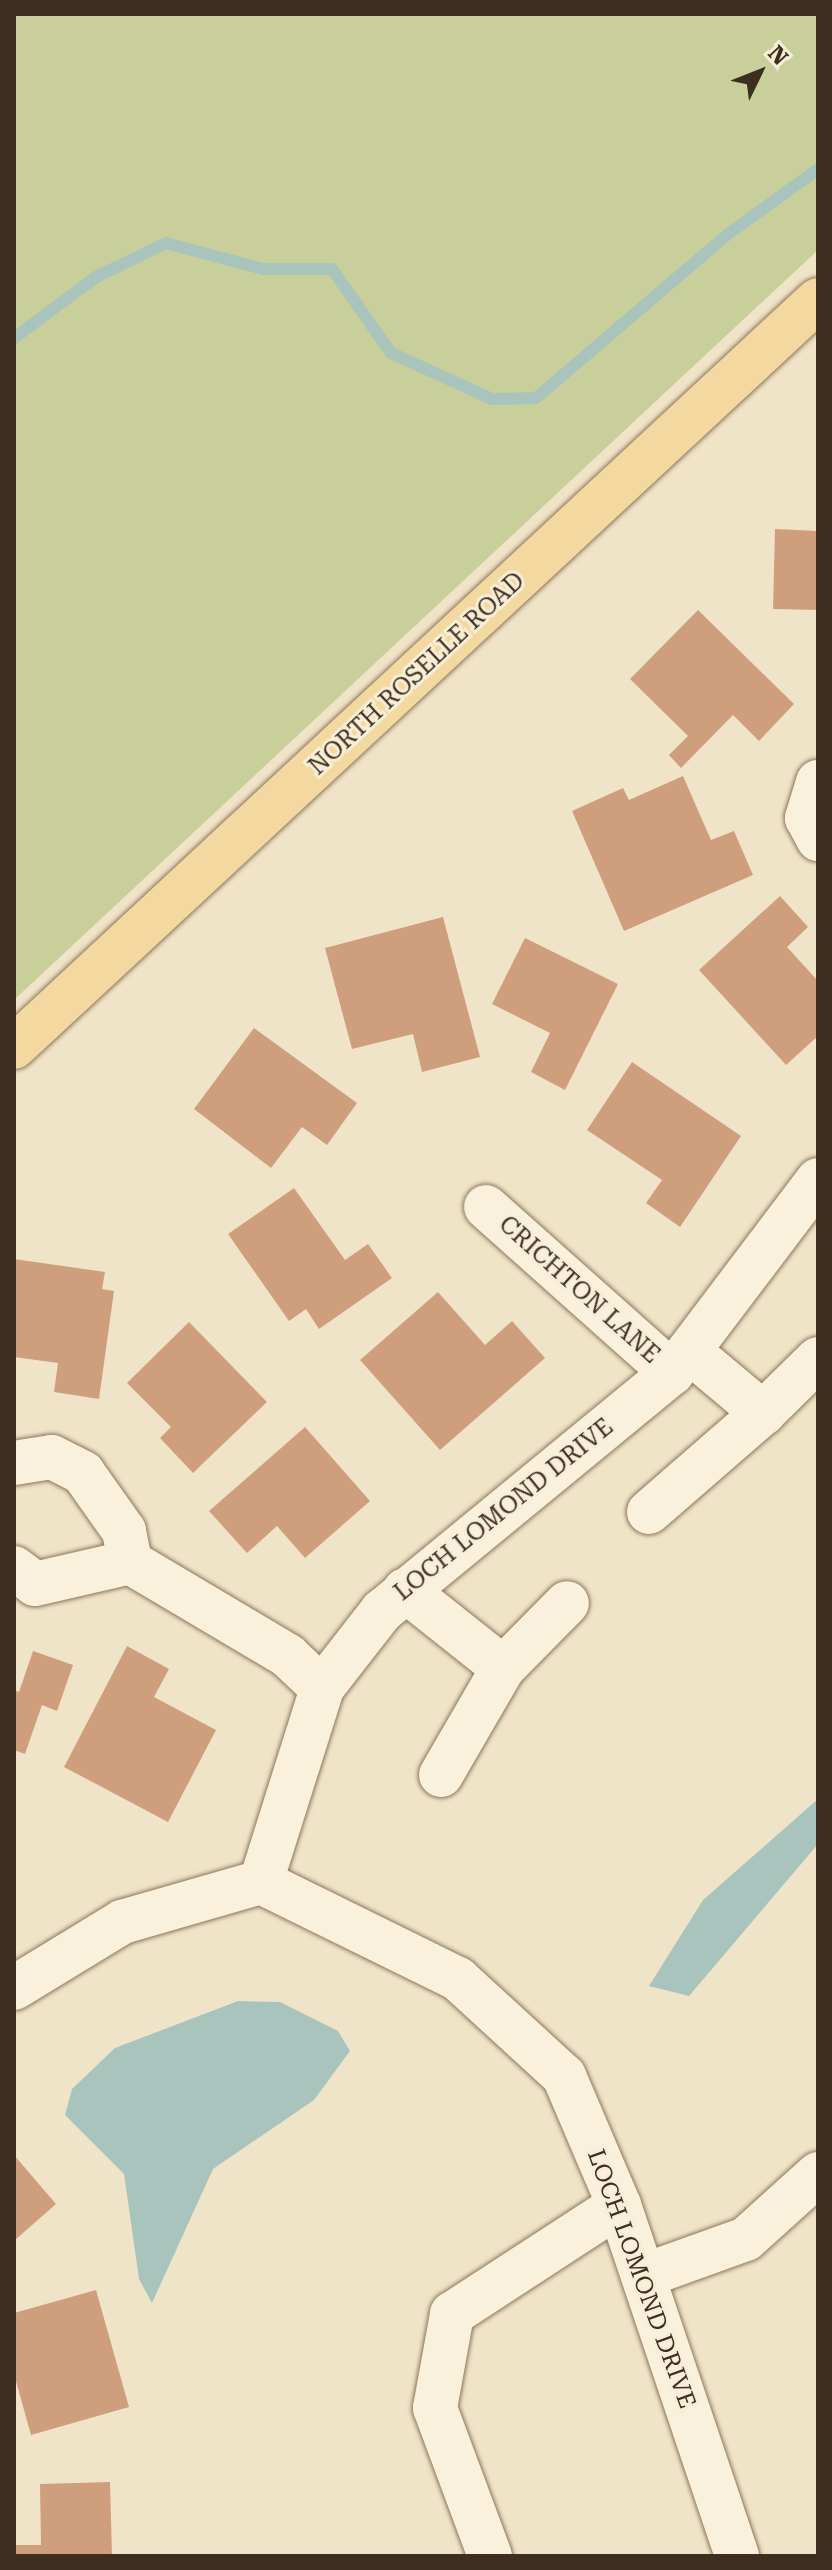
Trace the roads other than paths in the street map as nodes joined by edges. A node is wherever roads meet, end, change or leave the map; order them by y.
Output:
1 (818, 300) edge
2 (818, 782) edge
3 (818, 839) edge
4 (14, 1047) edge
5 (818, 1180) edge
6 (486, 1207) dead end
7 (818, 1359) edge
8 (680, 1362) junction
9 (763, 1413) junction
10 (14, 1463) edge
11 (649, 1512) dead end
12 (130, 1562) junction
13 (14, 1568) edge
14 (405, 1590) junction
15 (567, 1603) dead end
16 (503, 1668) junction
17 (322, 1688) junction
18 (441, 1775) dead end
19 (261, 1882) junction
20 (14, 1988) edge
21 (809, 2195) edge
22 (619, 2205) junction
23 (643, 2276) junction
24 (490, 2556) edge
25 (737, 2556) edge

1 - 4 main road, NORTH ROSELLE ROAD
2 - 3 street
5 - 8 street, LOCH LOMOND DRIVE
6 - 8 street, CRICHTON LANE
7 - 9 street
8 - 9 street, CRICHTON LANE
8 - 14 street, LOCH LOMOND DRIVE
9 - 11 street
10 - 12 street
12 - 13 street
12 - 17 street
14 - 16 street
14 - 17 street, LOCH LOMOND DRIVE
15 - 16 street
16 - 18 street
17 - 19 street, LOCH LOMOND DRIVE
19 - 20 street
19 - 22 street, LOCH LOMOND DRIVE
21 - 23 street
22 - 23 street, LOCH LOMOND DRIVE
22 - 24 street
23 - 25 street, LOCH LOMOND DRIVE

